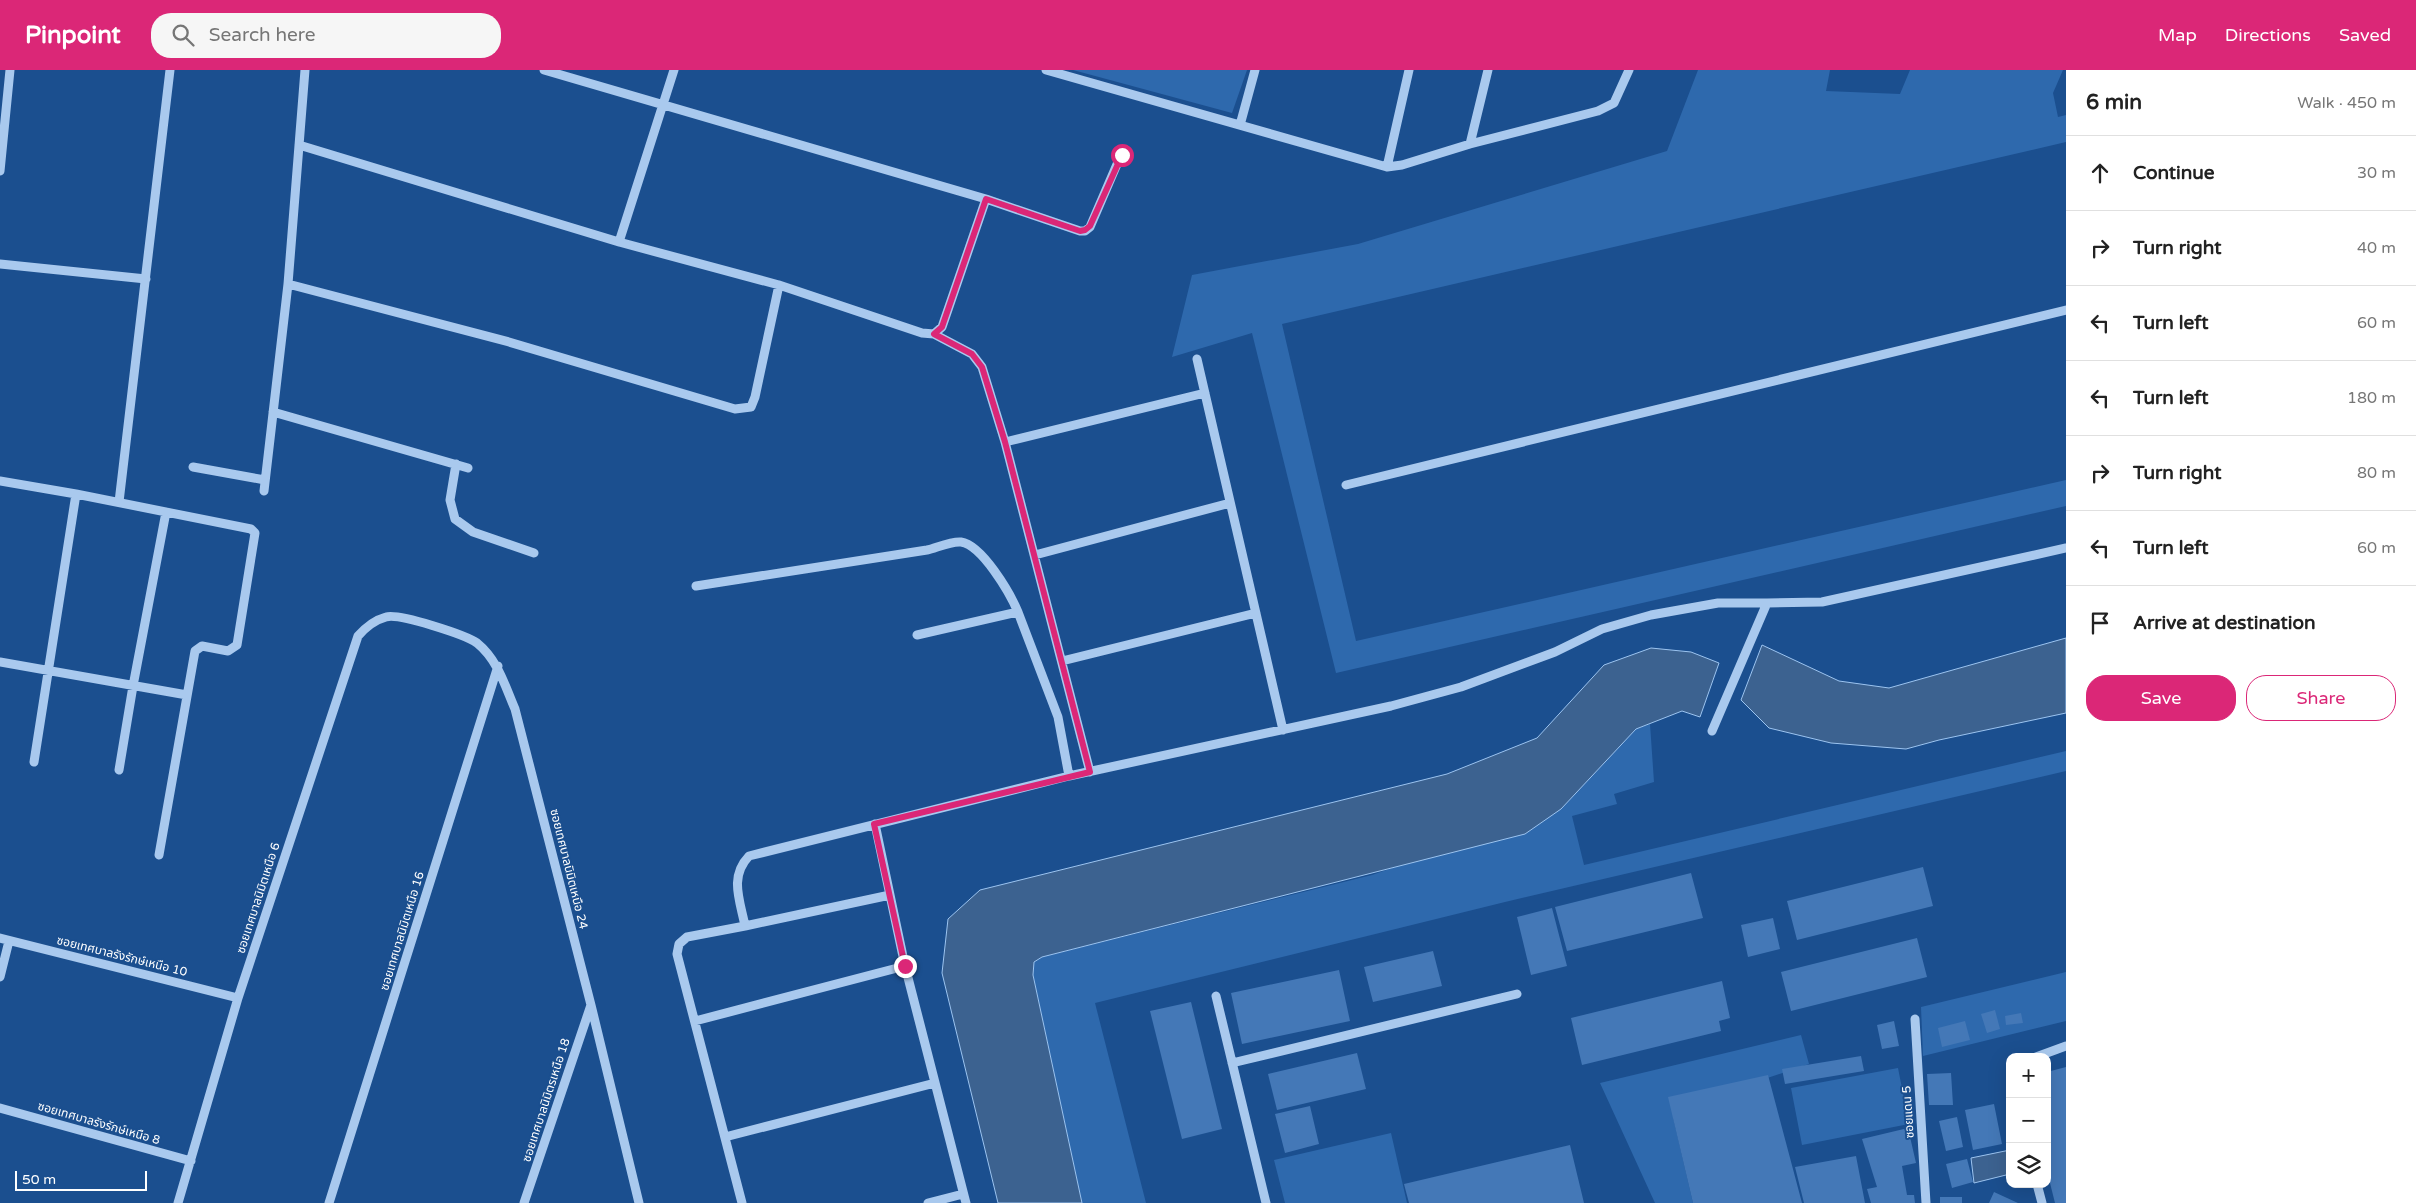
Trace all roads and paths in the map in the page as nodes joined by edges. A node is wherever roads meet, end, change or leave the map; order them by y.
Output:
1 (10, 70) edge
2 (170, 70) edge
3 (305, 70) edge
4 (544, 70) edge
5 (674, 70) edge
6 (1046, 70) edge
7 (1255, 70) edge
8 (1409, 70) edge
9 (1488, 70) edge
10 (1629, 70) edge
11 (663, 105) junction
12 (1240, 125) junction
13 (1470, 144) junction
14 (299, 145) junction
15 (1122, 155) dead end
16 (1387, 167) junction
17 (0, 171) edge
18 (986, 199) junction
19 (619, 242) junction
20 (0, 264) edge
21 (146, 279) junction
22 (288, 284) junction
23 (779, 284) junction
24 (2066, 310) edge
25 (934, 334) junction
26 (1196, 359) dead end
27 (1205, 393) junction
28 (273, 412) junction
29 (1005, 442) junction
30 (456, 464) junction
31 (193, 467) dead end
32 (468, 468) dead end
33 (265, 480) junction
34 (0, 482) edge
35 (1346, 484) dead end
36 (264, 491) dead end
37 (76, 494) junction
38 (119, 502) junction
39 (1230, 503) junction
40 (166, 512) junction
41 (2066, 548) edge
42 (534, 553) dead end
43 (1036, 555) junction
44 (696, 586) dead end
45 (1767, 603) junction
46 (1018, 612) junction
47 (1256, 613) junction
48 (387, 616) joint
49 (917, 635) dead end
50 (1062, 661) junction
51 (0, 662) edge
52 (498, 666) junction
53 (46, 672) junction
54 (133, 686) junction
55 (187, 695) junction
56 (1283, 730) junction
57 (1712, 731) dead end
58 (34, 762) dead end
59 (119, 770) dead end
60 (1090, 772) junction
61 (1069, 776) junction
62 (874, 824) junction
63 (159, 855) dead end
64 (890, 895) junction
65 (745, 926) junction
66 (4, 940) edge
67 (905, 966) junction
68 (0, 977) edge
69 (1518, 994) dead end
70 (1216, 996) dead end
71 (238, 998) junction
72 (591, 1004) junction
73 (1915, 1019) dead end
74 (695, 1021) junction
75 (2066, 1046) edge
76 (2047, 1053) edge
77 (1232, 1063) junction
78 (935, 1083) junction
79 (0, 1108) edge
80 (725, 1137) junction
81 (191, 1162) junction
82 (2038, 1188) edge
83 (964, 1199) edge
84 (178, 1203) edge
85 (329, 1203) edge
86 (524, 1203) edge
87 (639, 1203) edge
88 (742, 1203) edge
89 (928, 1203) edge
90 (1266, 1203) edge
91 (1926, 1203) edge
92 (2042, 1203) edge

1 - 17 street
2 - 21 street
3 - 14 street
4 - 11 street
5 - 11 street
6 - 12 street
7 - 12 street
8 - 16 street
9 - 13 street
10 - 13 street
11 - 18 street
11 - 19 street
12 - 16 street
13 - 16 street
14 - 19 street
14 - 22 street
15 - 18 street
18 - 25 street
19 - 23 street
20 - 21 street
21 - 38 street
22 - 23 street
22 - 28 street
23 - 25 street
24 - 35 street
25 - 29 street
26 - 27 street
27 - 29 street
27 - 39 street
28 - 30 street
28 - 33 street
29 - 43 street
30 - 32 street
30 - 42 street
31 - 33 street
33 - 36 street
34 - 37 street
37 - 38 street
37 - 53 street
38 - 40 street
39 - 43 street
39 - 47 street
40 - 54 street
40 - 55 street
41 - 45 street
43 - 50 street
44 - 46 street
45 - 56 street
45 - 57 street
46 - 49 street
46 - 61 street
47 - 50 street
47 - 56 street
48 - 52 street, ซอยเทศบาลนิมิตเหนือ 24
48 - 71 street, ซอยเทศบาลนิมิตเหนือ 6
50 - 60 street
51 - 53 street
52 - 72 street, ซอยเทศบาลนิมิตเหนือ 24
52 - 85 street, ซอยเทศบาลนิมิตเหนือ 16
53 - 54 street
53 - 58 street
54 - 55 street
54 - 59 street
55 - 63 street
56 - 60 street
60 - 61 street
61 - 62 street
62 - 64 street
62 - 65 street
64 - 65 street
64 - 67 street
65 - 74 street
66 - 68 street
66 - 71 street, ซอยเทศบาลรังรักษ์เหนือ 10
67 - 74 street
67 - 78 street
69 - 77 street
70 - 77 street
71 - 81 street, ซอยเทศบาลนิมิตเหนือ 6
72 - 86 street, ซอยเทศบาลนิมิตรเหนือ 18
72 - 87 street, ซอยเทศบาลนิมิตเหนือ 24
73 - 91 street, ซอยแดน 5
74 - 80 street
75 - 76 street
77 - 90 street
78 - 80 street
78 - 83 street
79 - 81 street, ซอยเทศบาลรังรักษ์เหนือ 8
80 - 88 street
81 - 84 street, ซอยเทศบาลนิมิตเหนือ 6
82 - 92 street
83 - 89 street

